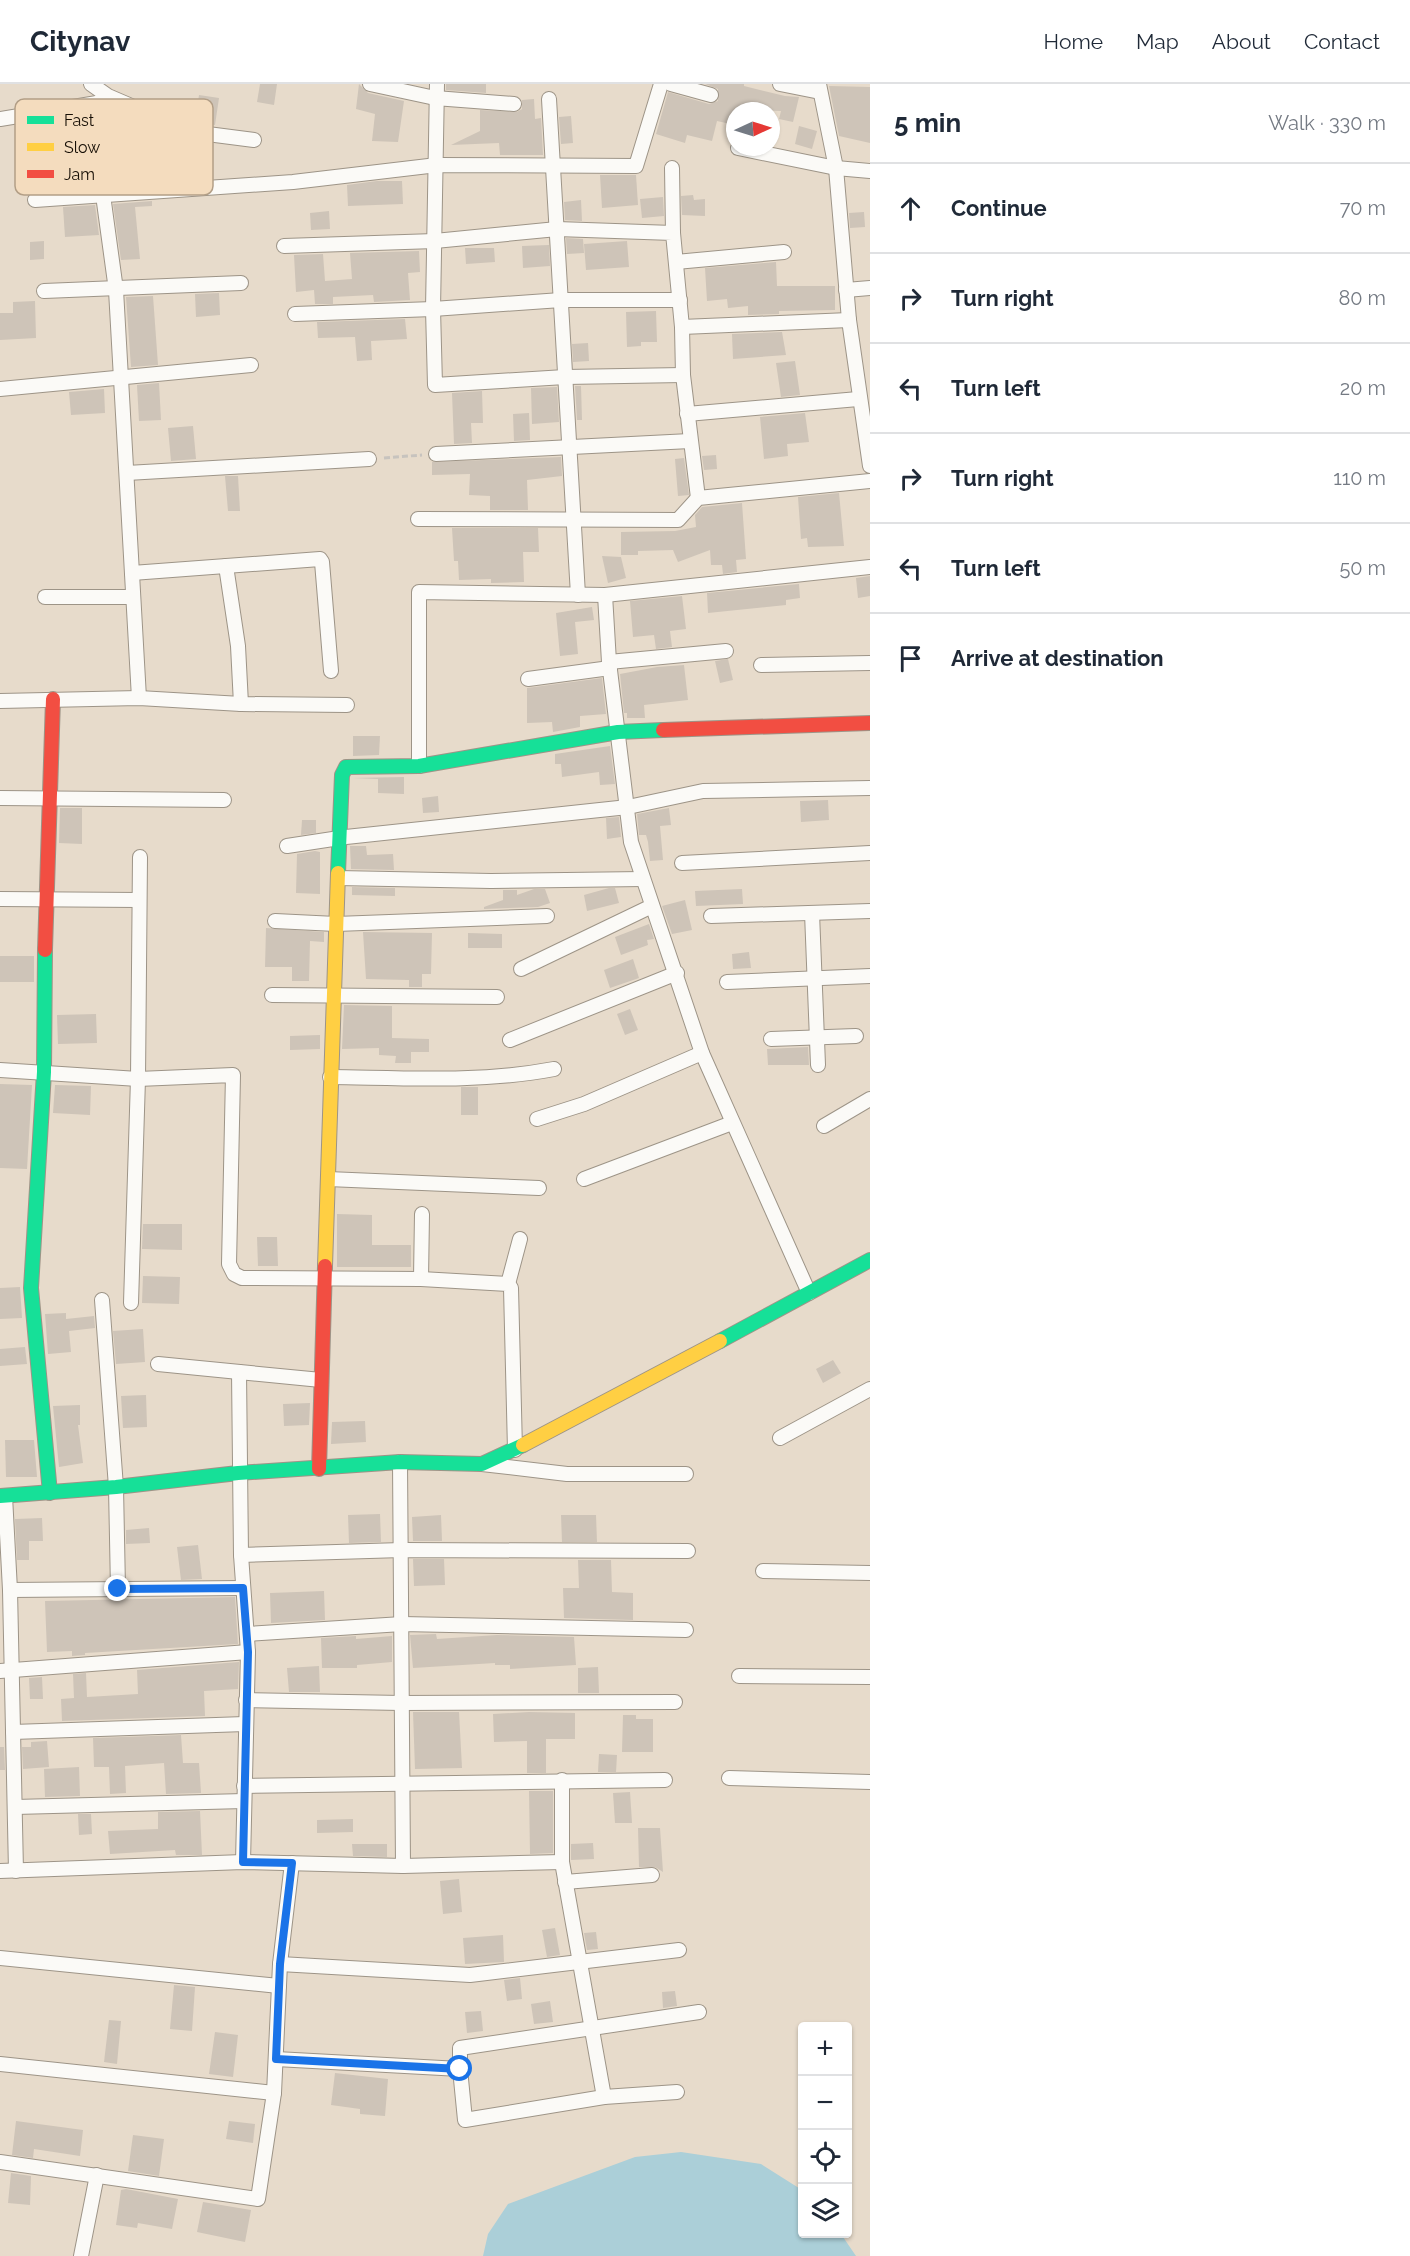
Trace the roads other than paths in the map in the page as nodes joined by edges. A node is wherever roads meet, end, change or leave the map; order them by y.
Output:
1 (91, 84) edge
2 (370, 84) edge
3 (661, 84) edge
4 (671, 84) edge
5 (780, 84) edge
6 (819, 88) edge
7 (436, 91) edge
8 (711, 95) dead end
9 (101, 99) edge
10 (549, 99) dead end
11 (514, 104) dead end
12 (15, 116) edge
13 (0, 119) edge
14 (213, 135) edge
15 (254, 140) dead end
16 (780, 156) edge
17 (437, 165) junction
18 (554, 167) junction
19 (672, 168) dead end
20 (836, 168) junction
21 (870, 171) edge
22 (213, 187) edge
23 (103, 195) joint
24 (35, 200) dead end
25 (557, 229) junction
26 (673, 233) junction
27 (435, 241) junction
28 (284, 246) dead end
29 (784, 252) dead end
30 (676, 262) junction
31 (241, 284) dead end
32 (870, 288) edge
33 (116, 290) junction
34 (846, 290) junction
35 (44, 291) dead end
36 (561, 300) junction
37 (680, 300) junction
38 (433, 309) junction
39 (295, 314) dead end
40 (849, 320) junction
41 (682, 327) junction
42 (251, 365) dead end
43 (870, 372) edge
44 (856, 374) junction
45 (683, 375) junction
46 (120, 377) junction
47 (566, 377) junction
48 (0, 389) edge
49 (858, 399) junction
50 (687, 414) junction
51 (690, 441) junction
52 (568, 447) junction
53 (436, 454) road end
54 (369, 459) road end
55 (870, 459) edge
56 (127, 473) junction
57 (870, 482) edge
58 (698, 498) junction
59 (574, 518) junction
60 (418, 519) dead end
61 (226, 566) junction
62 (870, 567) edge
63 (132, 573) junction
64 (605, 594) junction
65 (578, 595) junction
66 (45, 597) dead end
67 (133, 597) junction
68 (726, 651) dead end
69 (870, 663) edge
70 (610, 665) junction
71 (760, 665) dead end
72 (331, 671) dead end
73 (528, 679) dead end
74 (139, 698) junction
75 (53, 699) junction
76 (0, 701) edge
77 (241, 704) junction
78 (347, 705) dead end
79 (870, 723) edge
80 (618, 732) junction
81 (419, 766) junction
82 (870, 788) edge
83 (0, 798) edge
84 (49, 799) junction
85 (224, 800) dead end
86 (628, 807) junction
87 (340, 838) junction
88 (287, 846) dead end
89 (870, 853) edge
90 (140, 857) dead end
91 (682, 863) dead end
92 (338, 878) junction
93 (643, 879) junction
94 (0, 898) edge
95 (46, 898) junction
96 (139, 900) junction
97 (652, 906) junction
98 (870, 911) edge
99 (812, 913) junction
100 (547, 916) dead end
101 (711, 916) dead end
102 (274, 921) dead end
103 (336, 924) junction
104 (521, 969) dead end
105 (677, 973) junction
106 (870, 976) edge
107 (814, 978) junction
108 (727, 982) dead end
109 (272, 995) dead end
110 (497, 997) dead end
111 (333, 998) junction
112 (856, 1036) dead end
113 (816, 1037) junction
114 (771, 1039) dead end
115 (510, 1040) dead end
116 (702, 1053) junction
117 (818, 1065) dead end
118 (554, 1069) dead end
119 (0, 1071) edge
120 (44, 1072) junction
121 (330, 1077) junction
122 (138, 1079) junction
123 (870, 1099) edge
124 (537, 1119) dead end
125 (732, 1123) junction
126 (824, 1126) dead end
127 (328, 1179) junction
128 (584, 1179) dead end
129 (539, 1188) dead end
130 (422, 1214) dead end
131 (520, 1239) dead end
132 (868, 1265) edge
133 (323, 1279) junction
134 (421, 1279) junction
135 (508, 1284) junction
136 (809, 1293) junction
137 (102, 1300) dead end
138 (131, 1303) dead end
139 (158, 1364) dead end
140 (239, 1372) junction
141 (321, 1380) junction
142 (870, 1389) edge
143 (780, 1438) dead end
144 (515, 1450) junction
145 (400, 1462) junction
146 (482, 1464) junction
147 (319, 1469) junction
148 (238, 1473) junction
149 (686, 1474) dead end
150 (117, 1487) junction
151 (50, 1493) junction
152 (3, 1496) edge
153 (402, 1550) junction
154 (688, 1551) dead end
155 (241, 1555) junction
156 (763, 1571) dead end
157 (870, 1574) edge
158 (243, 1588) junction
159 (118, 1589) junction
160 (10, 1590) junction
161 (402, 1624) junction
162 (686, 1630) dead end
163 (247, 1634) junction
164 (248, 1652) junction
165 (5, 1670) edge
166 (739, 1676) dead end
167 (870, 1677) edge
168 (246, 1700) junction
169 (675, 1702) dead end
170 (401, 1703) junction
171 (245, 1724) junction
172 (13, 1732) junction
173 (729, 1778) dead end
174 (562, 1780) junction
175 (665, 1780) dead end
176 (403, 1782) junction
177 (870, 1782) edge
178 (244, 1786) junction
179 (244, 1801) junction
180 (15, 1807) junction
181 (243, 1862) junction
182 (562, 1862) junction
183 (292, 1863) junction
184 (403, 1866) junction
185 (16, 1871) junction
186 (0, 1872) edge
187 (652, 1875) dead end
188 (565, 1882) junction
189 (679, 1950) dead end
190 (0, 1958) edge
191 (580, 1961) junction
192 (280, 1964) junction
193 (279, 1986) junction
194 (699, 2012) dead end
195 (592, 2029) junction
196 (276, 2059) junction
197 (0, 2064) edge
198 (460, 2069) junction
199 (677, 2092) dead end
200 (273, 2093) junction
201 (604, 2097) junction
202 (0, 2163) edge
203 (97, 2175) junction
204 (81, 2256) edge

1 - 9 street
2 - 7 street
3 - 18 street
4 - 8 street
5 - 6 street
6 - 20 street
7 - 11 street
7 - 17 street
10 - 18 street
12 - 13 street
14 - 15 street
16 - 20 street
17 - 18 street
17 - 22 street
17 - 27 street
18 - 25 street
19 - 26 street
20 - 21 street
20 - 34 street
23 - 24 street
23 - 33 street
25 - 26 street
25 - 27 street
25 - 36 street
26 - 30 street
27 - 28 street
27 - 38 street
29 - 30 street
30 - 37 street
31 - 33 street
32 - 34 street
33 - 35 street
33 - 46 street
34 - 40 street
36 - 37 street
36 - 38 street
36 - 47 street
37 - 41 street
38 - 39 street
38 - 47 street
40 - 41 street
40 - 44 street
41 - 45 street
42 - 46 street
43 - 44 street
44 - 49 street
45 - 47 street
45 - 50 street
46 - 48 street
46 - 56 street
47 - 52 street
49 - 50 street
49 - 55 street
50 - 51 street
51 - 52 street
51 - 58 street
52 - 53 street
52 - 59 street
54 - 56 street
56 - 63 street
57 - 58 street
58 - 59 street
59 - 60 street
59 - 65 street
61 - 63 street
61 - 72 street
61 - 77 street
62 - 64 street
63 - 67 street
64 - 65 street
64 - 70 street
65 - 81 street
66 - 67 street
67 - 74 street
68 - 70 street
69 - 71 street
70 - 73 street
70 - 80 street
74 - 75 street
74 - 77 street
75 - 76 street
75 - 84 street
77 - 78 street
79 - 80 street
80 - 81 street
80 - 86 street
81 - 87 street
82 - 86 street
83 - 84 street
84 - 85 street
84 - 95 street
86 - 87 street
86 - 93 street
87 - 88 street
87 - 92 street
89 - 91 street
90 - 96 street
92 - 93 street
92 - 103 street
93 - 97 street
94 - 95 street
95 - 96 street
95 - 120 street
96 - 122 street
97 - 104 street
97 - 105 street
98 - 99 street
99 - 101 street
99 - 107 street
100 - 103 street
102 - 103 street
103 - 111 street
105 - 115 street
105 - 116 street
106 - 107 street
107 - 108 street
107 - 113 street
109 - 111 street
110 - 111 street
111 - 121 street
112 - 113 street
113 - 114 street
113 - 117 street
116 - 124 street
116 - 125 street
118 - 121 street
119 - 120 street
120 - 122 street
120 - 151 street
121 - 127 street
122 - 133 street
122 - 138 street
123 - 126 street
125 - 128 street
125 - 136 street
127 - 129 street
127 - 133 street
130 - 134 street
131 - 135 street
132 - 136 street
133 - 134 street
133 - 141 street
134 - 135 street
135 - 144 street
136 - 144 street
137 - 150 street
139 - 140 street
140 - 141 street
140 - 148 street
141 - 147 street
142 - 143 street
144 - 146 street
145 - 146 street
145 - 147 street
145 - 153 street
146 - 149 street
147 - 148 street
148 - 150 street
148 - 155 street
150 - 151 street
150 - 159 street
151 - 152 street
152 - 160 street
153 - 154 street
153 - 155 street
153 - 161 street
155 - 158 street
156 - 157 street
158 - 159 street
158 - 163 street
159 - 160 street
160 - 165 street
161 - 162 street
161 - 163 street
161 - 170 street
163 - 164 street
164 - 165 street
164 - 168 street
165 - 172 street
166 - 167 street
168 - 170 street
168 - 171 street
169 - 170 street
170 - 176 street
171 - 172 street
171 - 178 street
172 - 180 street
173 - 177 street
174 - 175 street
174 - 176 street
174 - 182 street
176 - 178 street
176 - 184 street
178 - 179 street
179 - 180 street
179 - 181 street
180 - 185 street
181 - 183 street
181 - 185 street
182 - 184 street
182 - 188 street
183 - 184 street
183 - 192 street
185 - 186 street
187 - 188 street
188 - 191 street
189 - 191 street
190 - 193 street
191 - 192 street
191 - 195 street
192 - 193 street
193 - 196 street
194 - 195 street
195 - 198 street
195 - 201 street
196 - 198 street
196 - 200 street
197 - 200 street
198 - 201 street
199 - 201 street
200 - 203 street
202 - 203 street
203 - 204 street

